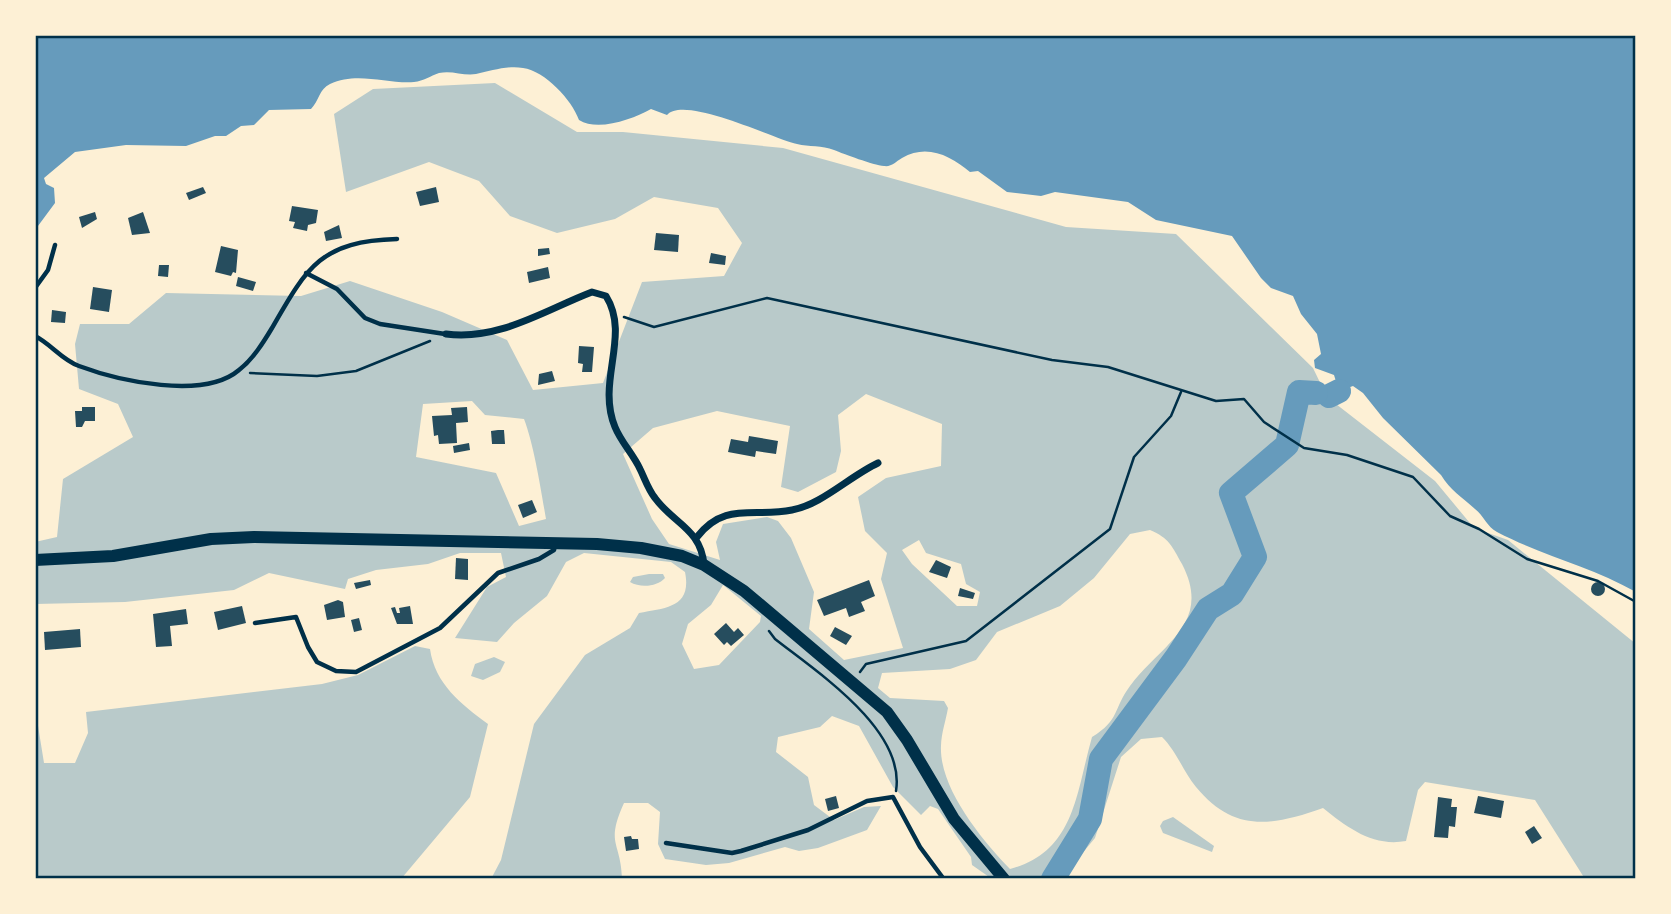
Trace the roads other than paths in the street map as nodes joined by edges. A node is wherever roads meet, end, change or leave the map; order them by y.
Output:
1 (397, 239) dead end
2 (55, 245) dead end
3 (306, 273) junction
4 (35, 288) edge
5 (446, 334) joint
6 (35, 336) edge
7 (878, 463) dead end
8 (697, 537) junction
9 (555, 544) junction
10 (35, 559) edge
11 (704, 565) junction
12 (255, 623) dead end
13 (666, 843) dead end
14 (918, 879) edge
15 (944, 879) edge
16 (1004, 879) edge

1 - 3 lane
2 - 4 lane
3 - 5 lane
3 - 6 lane
5 - 8 street
7 - 8 street
8 - 11 street
9 - 10 main road
9 - 11 main road
9 - 12 lane
11 - 16 main road
13 - 15 lane
14 - 15 lane

